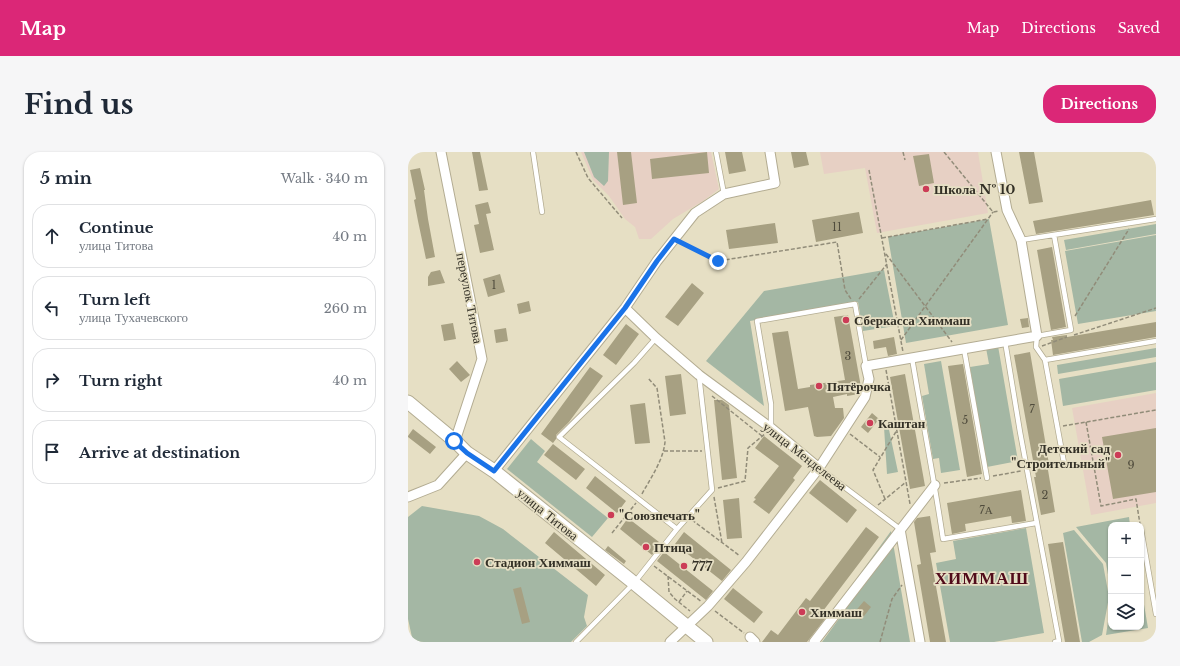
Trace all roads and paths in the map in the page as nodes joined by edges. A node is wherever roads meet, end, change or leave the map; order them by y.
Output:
1 (441, 152) edge
2 (533, 152) edge
3 (576, 152) edge
4 (716, 152) edge
5 (770, 152) edge
6 (903, 152) edge
7 (944, 152) edge
8 (996, 152) edge
9 (905, 160) dead end
10 (869, 170) dead end
11 (724, 194) junction
12 (1007, 210) junction
13 (542, 212) dead end
14 (993, 212) junction
15 (622, 218) dead end
16 (988, 219) junction
17 (1156, 219) edge
18 (1133, 223) junction
19 (1054, 236) junction
20 (882, 238) junction
21 (674, 239) junction
22 (1021, 240) junction
23 (885, 252) junction
24 (887, 264) junction
25 (855, 304) junction
26 (925, 306) junction
27 (625, 308) junction
28 (1156, 308) edge
29 (1070, 324) junction
30 (1074, 335) dead end
31 (1037, 336) junction
32 (656, 338) junction
33 (1066, 338) dead end
34 (901, 340) junction
35 (1005, 341) junction
36 (1156, 341) edge
37 (1036, 347) junction
38 (960, 349) junction
39 (908, 359) junction
40 (1045, 360) junction
41 (885, 363) junction
42 (866, 366) junction
43 (698, 375) junction
44 (648, 378) dead end
45 (712, 396) dead end
46 (408, 402) edge
47 (1156, 410) edge
48 (1086, 422) junction
49 (1057, 427) junction
50 (771, 428) junction
51 (844, 430) junction
52 (897, 430) junction
53 (762, 436) junction
54 (454, 441) junction
55 (664, 451) junction
56 (707, 451) junction
57 (467, 453) junction
58 (880, 458) junction
59 (1064, 464) joint
60 (820, 468) junction
61 (1028, 470) junction
62 (494, 471) junction
63 (987, 478) dead end
64 (906, 482) junction
65 (935, 485) junction
66 (712, 490) junction
67 (408, 498) edge
68 (640, 499) junction
69 (885, 499) junction
70 (873, 509) junction
71 (912, 514) junction
72 (687, 517) junction
73 (1140, 522) edge
74 (1036, 523) junction
75 (677, 529) junction
76 (900, 529) junction
77 (612, 533) dead end
78 (722, 543) junction
79 (1144, 546) edge
80 (746, 562) junction
81 (668, 576) dead end
82 (908, 576) junction
83 (634, 583) junction
84 (687, 591) dead end
85 (679, 602) junction
86 (1156, 614) edge
87 (698, 616) junction
88 (687, 626) junction
89 (576, 642) edge
90 (670, 642) edge
91 (706, 642) edge
92 (814, 642) edge
93 (880, 642) edge
94 (920, 642) edge
95 (1057, 642) edge

1 - 54 street, переулок Титова
2 - 13 lane
3 - 15 path
4 - 11 lane
5 - 11 street
6 - 9 path
7 - 14 path
8 - 12 street
10 - 20 path
11 - 21 street
12 - 14 path
12 - 22 street
14 - 16 path
16 - 20 path
16 - 26 path
17 - 18 lane
18 - 19 lane
18 - 29 path
19 - 22 lane
19 - 29 lane
20 - 23 path
21 - 25 path
21 - 27 street
22 - 31 street
23 - 24 path
23 - 26 path
24 - 25 path
24 - 34 path
25 - 42 lane
25 - 50 lane
26 - 34 path
26 - 38 path
27 - 32 street, улица Менделеева
27 - 62 street
28 - 30 path
29 - 31 lane
31 - 35 street
31 - 37 lane
32 - 43 street, улица Менделеева
32 - 68 lane
33 - 37 path
34 - 39 path
35 - 38 street
35 - 61 lane
36 - 40 lane
37 - 40 lane
38 - 39 street
38 - 63 lane
39 - 41 street
39 - 65 lane
40 - 49 lane
41 - 42 street
41 - 52 path
42 - 51 street
43 - 50 street, улица Менделеева
43 - 56 lane
44 - 55 path
45 - 53 path
46 - 54 street, улица Титова
47 - 48 path
48 - 49 path
48 - 73 path
49 - 59 lane
50 - 53 path
50 - 60 street, улица Менделеева
51 - 58 path
51 - 60 street
52 - 58 path
52 - 64 path
53 - 66 path
54 - 57 street, улица Титова
55 - 56 path
55 - 68 path
56 - 66 lane
57 - 62 street, улица Титова
57 - 67 street
58 - 69 path
59 - 61 path
60 - 70 lane, улица Менделеева
60 - 80 street
61 - 74 lane
62 - 83 street, улица Титова
64 - 69 path
64 - 71 path
65 - 71 street
65 - 74 lane
66 - 72 lane
66 - 78 path
68 - 75 lane
68 - 77 path
69 - 70 path
70 - 76 lane, улица Менделеева
71 - 76 street
72 - 75 lane
72 - 78 path
74 - 95 lane
75 - 83 lane
76 - 82 street
76 - 92 street
78 - 80 path
79 - 86 lane
80 - 87 street
81 - 85 path
82 - 93 path
82 - 94 street
83 - 88 street, улица Титова
83 - 89 lane
84 - 85 path
85 - 87 path
87 - 88 street
88 - 90 street
88 - 91 street, улица Титова

